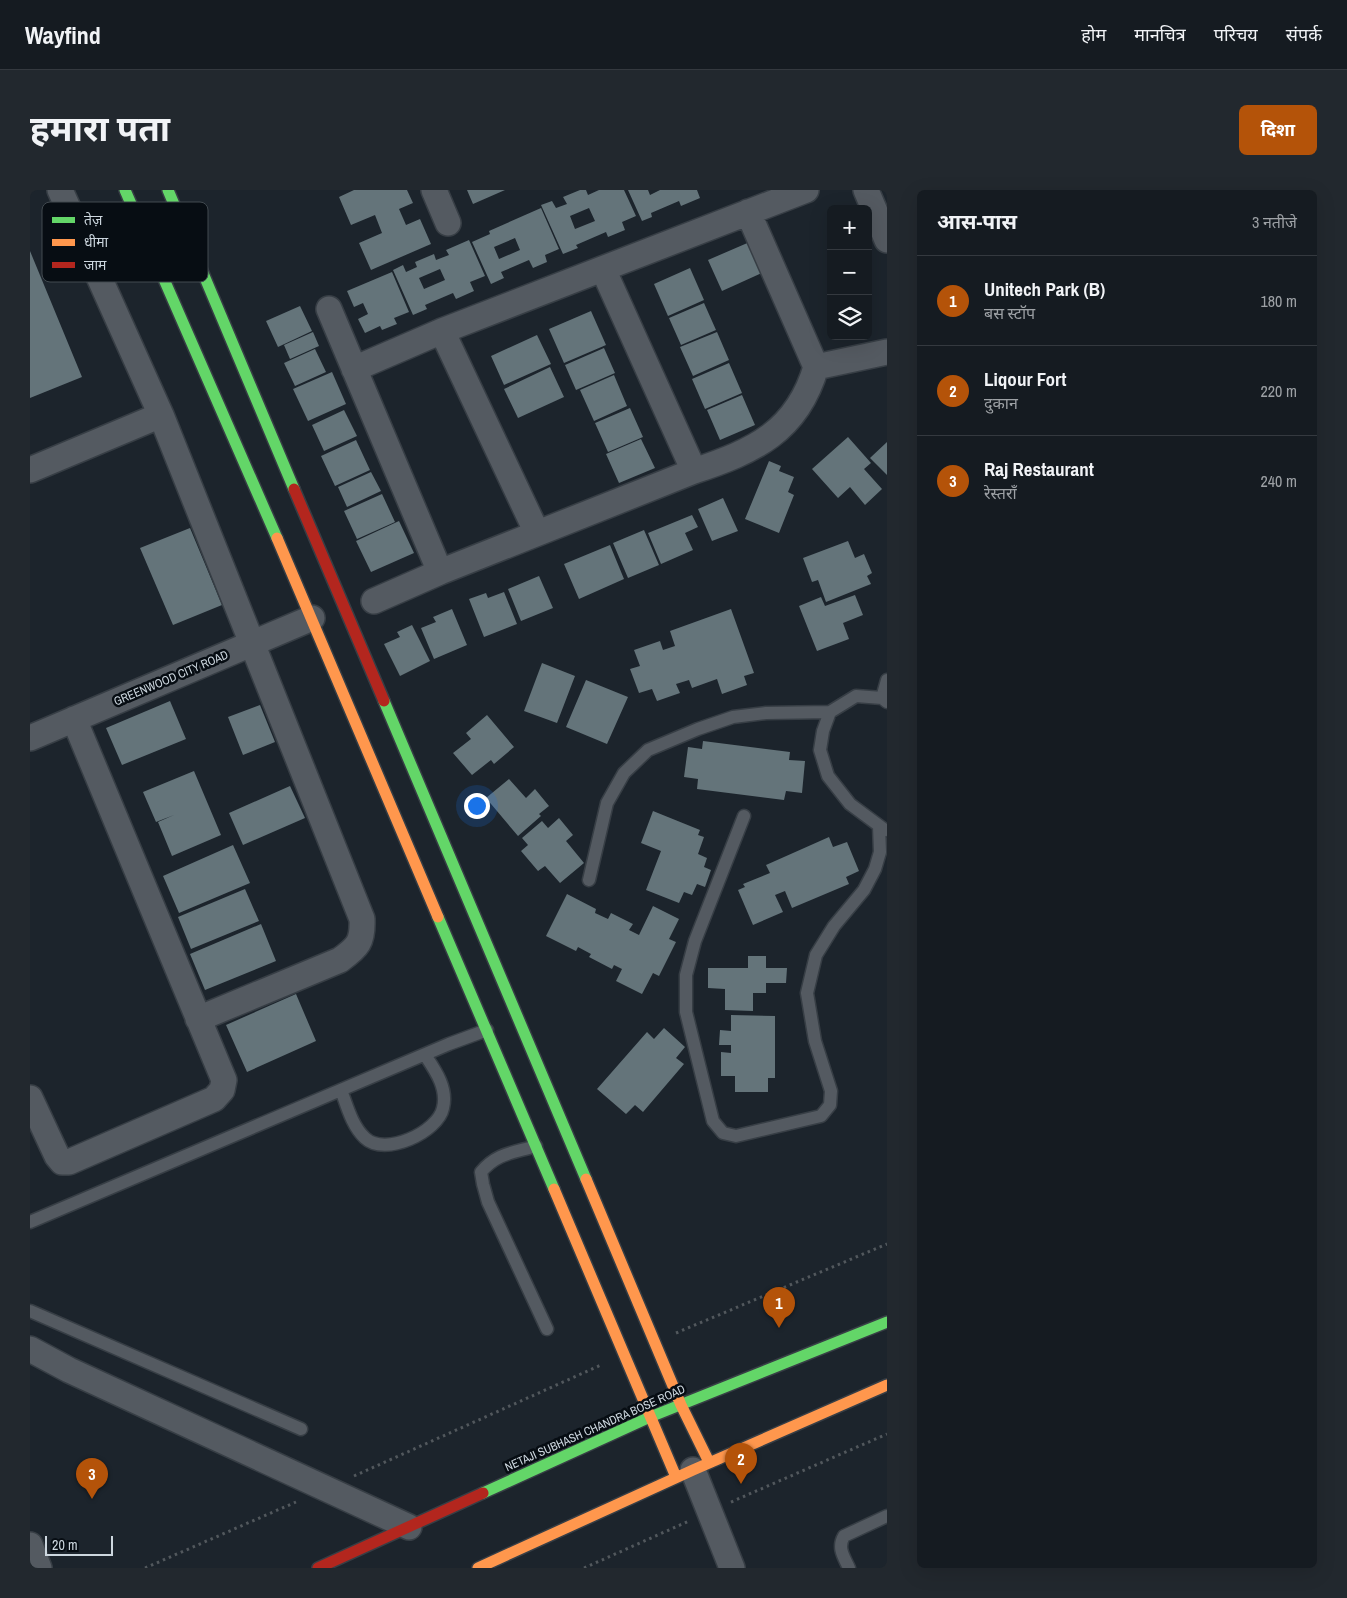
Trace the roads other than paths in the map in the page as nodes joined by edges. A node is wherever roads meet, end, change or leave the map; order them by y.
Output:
1 (60, 190) edge
2 (125, 190) edge
3 (168, 190) edge
4 (434, 190) edge
5 (806, 190) edge
6 (866, 190) edge
7 (65, 202) edge
8 (131, 202) edge
9 (173, 202) edge
10 (748, 212) junction
11 (448, 223) dead end
12 (887, 240) edge
13 (603, 268) junction
14 (101, 282) edge
15 (169, 282) edge
16 (203, 282) edge
17 (329, 309) dead end
18 (442, 331) junction
19 (887, 352) edge
20 (816, 366) junction
21 (354, 369) junction
22 (161, 414) junction
23 (30, 470) edge
24 (694, 471) junction
25 (537, 533) junction
26 (440, 572) junction
27 (374, 601) dead end
28 (312, 618) junction
29 (254, 642) junction
30 (887, 680) edge
31 (885, 700) edge
32 (830, 712) junction
33 (74, 719) junction
34 (30, 738) edge
35 (744, 816) dead end
36 (883, 829) edge
37 (589, 880) dead end
38 (198, 1019) junction
39 (486, 1030) junction
40 (425, 1055) junction
41 (342, 1090) junction
42 (30, 1098) edge
43 (536, 1146) junction
44 (30, 1222) edge
45 (30, 1311) edge
46 (887, 1322) edge
47 (547, 1330) dead end
48 (30, 1349) edge
49 (887, 1385) edge
50 (681, 1405) junction
51 (650, 1417) junction
52 (302, 1429) dead end
53 (693, 1470) junction
54 (887, 1516) edge
55 (409, 1527) junction
56 (30, 1545) edge
57 (39, 1568) edge
58 (318, 1568) edge
59 (478, 1568) edge
60 (732, 1568) edge
61 (849, 1568) edge

1 - 7 street
2 - 8 main road
3 - 9 main road
4 - 11 street
5 - 10 street
6 - 12 street
10 - 13 street
10 - 20 street
13 - 18 street
13 - 24 street
14 - 22 street
15 - 28 main road
16 - 50 main road
17 - 21 street
18 - 21 street
18 - 25 street
19 - 20 street
20 - 24 street
21 - 26 street
22 - 23 street
22 - 29 street
24 - 25 street
25 - 26 street
26 - 27 street
28 - 29 street, GREENWOOD CITY ROAD
28 - 39 main road
29 - 33 street, GREENWOOD CITY ROAD
29 - 38 street
30 - 31 lane
31 - 32 lane
32 - 36 lane
32 - 37 lane
33 - 34 street, GREENWOOD CITY ROAD
33 - 38 street
35 - 36 lane
38 - 42 street
39 - 40 lane
39 - 43 main road
40 - 41 lane
40 - 41 lane
41 - 44 lane
43 - 47 lane
43 - 51 main road
45 - 52 lane
46 - 50 main road, NETAJI SUBHASH CHANDRA BOSE ROAD
48 - 55 street
49 - 53 main road
50 - 51 main road, NETAJI SUBHASH CHANDRA BOSE ROAD
50 - 53 main road
51 - 53 main road
51 - 55 main road, NETAJI SUBHASH CHANDRA BOSE ROAD
53 - 59 main road
53 - 60 street
54 - 61 lane
55 - 58 main road, NETAJI SUBHASH CHANDRA BOSE ROAD
56 - 57 street

